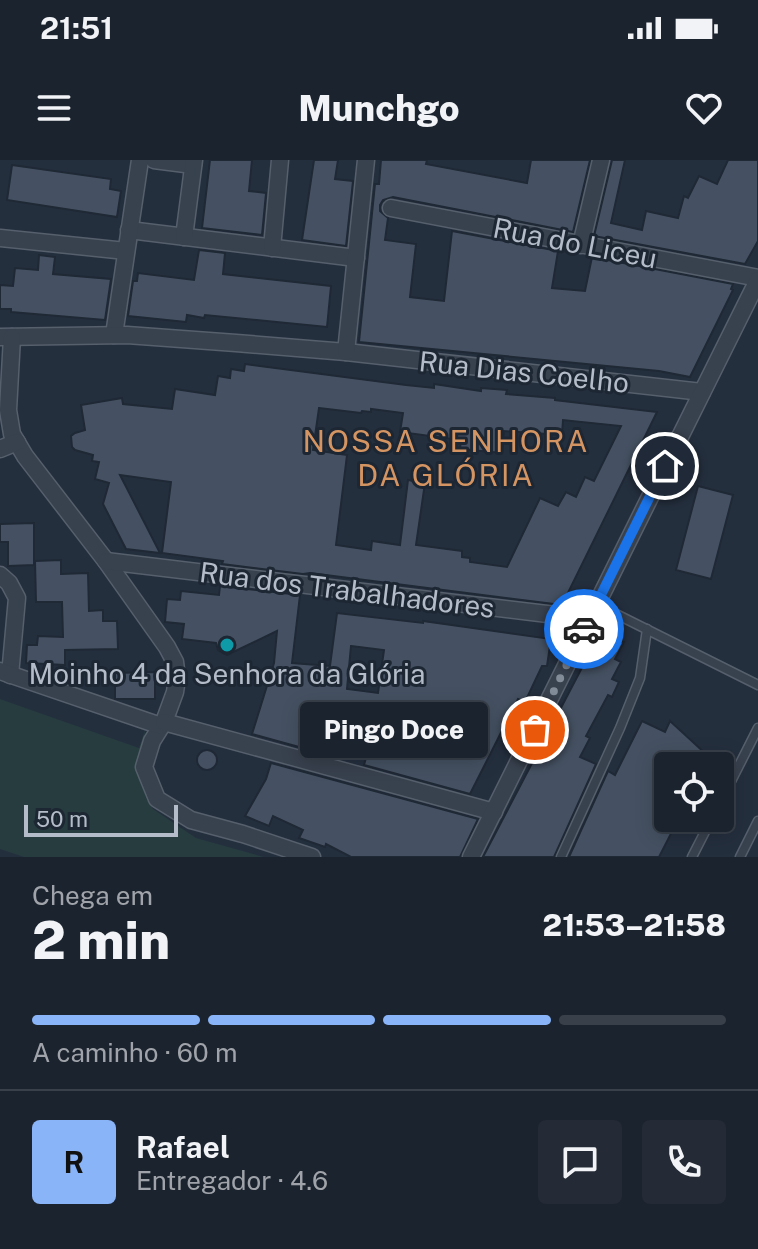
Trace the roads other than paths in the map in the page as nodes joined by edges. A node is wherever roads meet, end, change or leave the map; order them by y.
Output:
1 (140, 160) edge
2 (154, 160) edge
3 (280, 160) edge
4 (366, 160) edge
5 (601, 160) edge
6 (193, 163) edge
7 (391, 208) dead end
8 (129, 230) junction
9 (184, 237) junction
10 (0, 238) edge
11 (581, 245) junction
12 (272, 248) junction
13 (126, 251) junction
14 (356, 258) junction
15 (758, 279) edge
16 (754, 298) edge
17 (114, 335) junction
18 (6, 337) edge
19 (346, 352) junction
20 (702, 392) junction
21 (17, 442) junction
22 (0, 449) edge
23 (106, 561) junction
24 (0, 575) edge
25 (593, 612) junction
26 (647, 629) junction
27 (5, 673) edge
28 (758, 685) edge
29 (758, 728) edge
30 (159, 730) junction
31 (734, 775) edge
32 (494, 812) junction
33 (758, 821) edge
34 (705, 832) edge
35 (312, 857) edge
36 (471, 857) edge
37 (561, 857) edge
38 (692, 857) edge
39 (740, 857) edge

1 - 8 street
2 - 6 street
3 - 12 street
4 - 14 street
5 - 11 street
6 - 9 street
7 - 11 street, Rua do Liceu
8 - 9 street
8 - 13 street
9 - 12 street
10 - 13 street
11 - 15 street, Rua do Liceu
12 - 14 street
13 - 17 street
14 - 19 street
15 - 16 street
16 - 20 street
17 - 18 street, Rua Dias Coelho
17 - 19 street, Rua Dias Coelho
18 - 21 street
19 - 20 street, Rua Dias Coelho
20 - 25 street
21 - 22 street
21 - 23 street
23 - 25 street, Rua dos Trabalhadores
23 - 30 street
24 - 27 street
25 - 26 lane
25 - 32 street
26 - 28 lane
26 - 37 lane
27 - 30 street
29 - 31 lane
30 - 32 street
30 - 35 street
32 - 36 street
33 - 39 lane
34 - 38 lane

